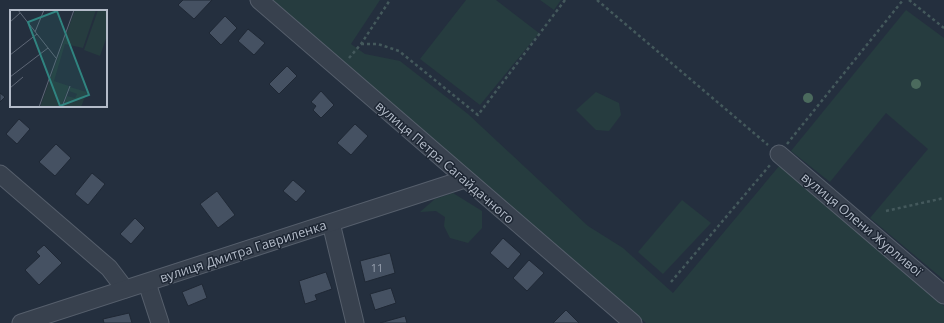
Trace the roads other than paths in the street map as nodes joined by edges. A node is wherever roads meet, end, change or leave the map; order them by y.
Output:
1 (259, 0) edge
2 (779, 154) road end
3 (0, 174) edge
4 (465, 179) junction
5 (331, 223) junction
6 (147, 283) junction
7 (125, 289) junction
8 (944, 295) edge
9 (21, 323) edge
10 (160, 323) edge
11 (355, 323) edge
12 (632, 323) edge

1 - 4 street, вулиця Петра Сагайдачного
2 - 8 street, вулиця Олени Журливої
3 - 7 street
4 - 5 street, вулиця Дмитра Гавриленка
4 - 12 street, вулиця Петра Сагайдачного
5 - 6 street, вулиця Дмитра Гавриленка
5 - 11 street
6 - 7 street, вулиця Дмитра Гавриленка
6 - 10 street
7 - 9 street, вулиця Дмитра Гавриленка

